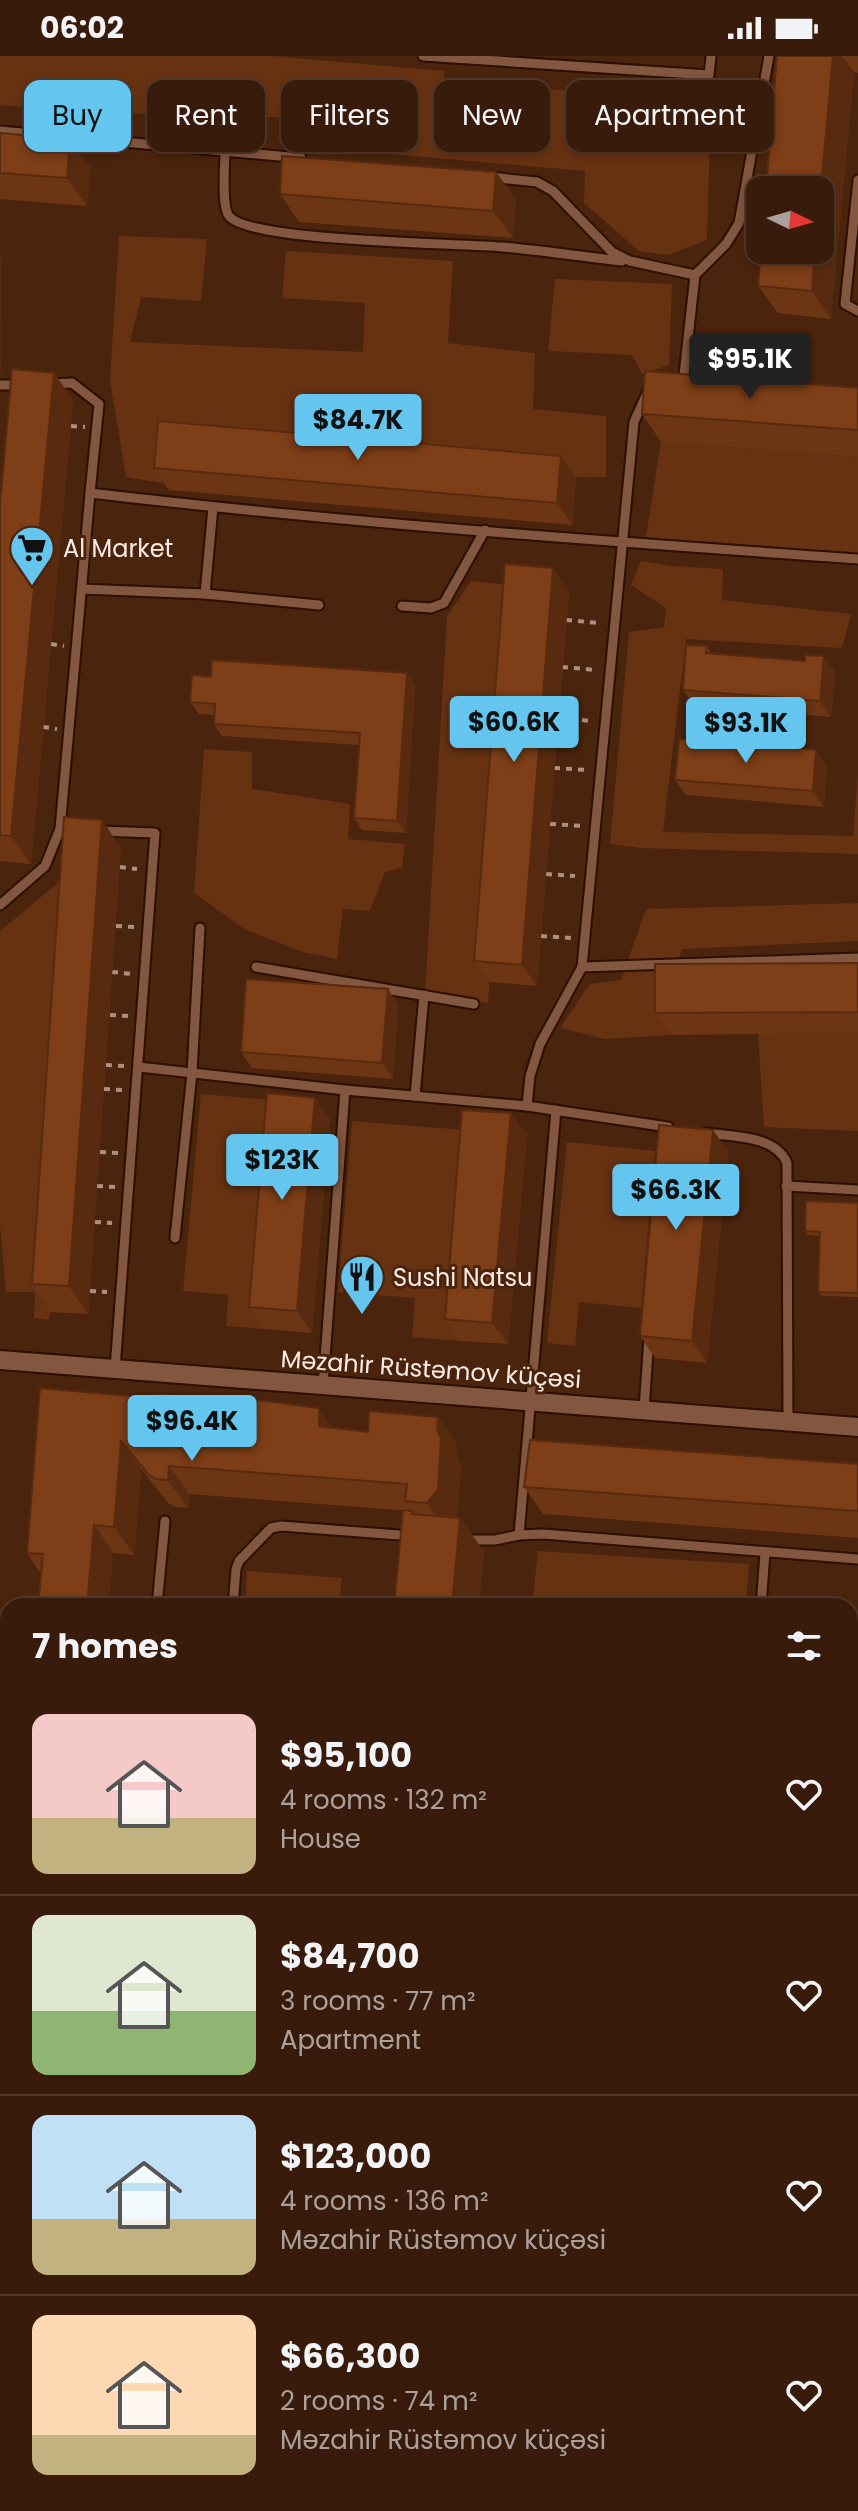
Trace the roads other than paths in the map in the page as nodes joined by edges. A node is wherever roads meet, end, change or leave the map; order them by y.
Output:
1 (423, 56) edge
2 (711, 56) edge
3 (769, 56) edge
4 (0, 131) edge
5 (147, 143) edge
6 (225, 152) edge
7 (244, 152) edge
8 (309, 159) edge
9 (475, 175) edge
10 (858, 180) edge
11 (630, 261) junction
12 (695, 275) junction
13 (858, 311) edge
14 (29, 384) edge
15 (43, 384) edge
16 (0, 385) edge
17 (699, 385) edge
18 (655, 387) edge
19 (90, 493) junction
20 (213, 507) junction
21 (485, 530) junction
22 (623, 542) junction
23 (858, 559) edge
24 (82, 589) junction
25 (205, 594) junction
26 (319, 605) dead end
27 (402, 606) dead end
28 (60, 829) junction
29 (76, 829) edge
30 (92, 830) edge
31 (0, 905) edge
32 (200, 928) dead end
33 (858, 958) edge
34 (256, 967) dead end
35 (582, 967) junction
36 (424, 995) junction
37 (474, 1004) dead end
38 (139, 1067) junction
39 (192, 1073) junction
40 (345, 1090) junction
41 (415, 1096) junction
42 (527, 1106) junction
43 (556, 1110) junction
44 (664, 1127) junction
45 (679, 1129) edge
46 (693, 1131) edge
47 (663, 1143) edge
48 (786, 1186) junction
49 (858, 1190) edge
50 (175, 1238) dead end
51 (649, 1331) edge
52 (0, 1360) edge
53 (115, 1369) junction
54 (323, 1385) junction
55 (532, 1401) junction
56 (644, 1410) junction
57 (788, 1421) junction
58 (858, 1427) edge
59 (165, 1521) dead end
60 (519, 1535) junction
61 (417, 1536) edge
62 (462, 1540) edge
63 (765, 1553) junction
64 (858, 1559) edge
65 (158, 1598) edge
66 (234, 1598) edge
67 (762, 1598) edge

1 - 2 lane
3 - 12 lane
4 - 5 lane
6 - 11 lane
7 - 8 lane
9 - 11 lane
10 - 13 lane
11 - 12 lane
12 - 17 lane
14 - 16 lane
15 - 19 lane
18 - 22 lane
19 - 20 lane
19 - 24 lane
20 - 21 lane
20 - 25 lane
21 - 22 lane
21 - 27 lane
22 - 23 lane
22 - 35 lane
24 - 25 lane
24 - 28 lane
25 - 26 lane
28 - 29 lane
28 - 31 lane
30 - 38 lane
32 - 39 lane
33 - 35 lane
34 - 36 lane
35 - 42 lane
36 - 37 lane
36 - 41 lane
38 - 39 lane
38 - 53 lane
39 - 40 lane
39 - 50 lane
40 - 41 lane
40 - 54 lane
41 - 42 lane
42 - 43 lane
43 - 44 lane
43 - 55 lane
44 - 45 lane
44 - 47 lane
46 - 48 lane
48 - 49 lane
48 - 57 lane
51 - 56 lane
52 - 53 street, Məzahir Rüstəmov küçəsi
53 - 54 street, Məzahir Rüstəmov küçəsi
54 - 55 street, Məzahir Rüstəmov küçəsi
55 - 56 street, Məzahir Rüstəmov küçəsi
55 - 60 lane
56 - 57 street, Məzahir Rüstəmov küçəsi
57 - 58 street, Məzahir Rüstəmov küçəsi
59 - 65 lane
60 - 62 lane
60 - 63 lane
61 - 66 lane
63 - 64 lane
63 - 67 lane

